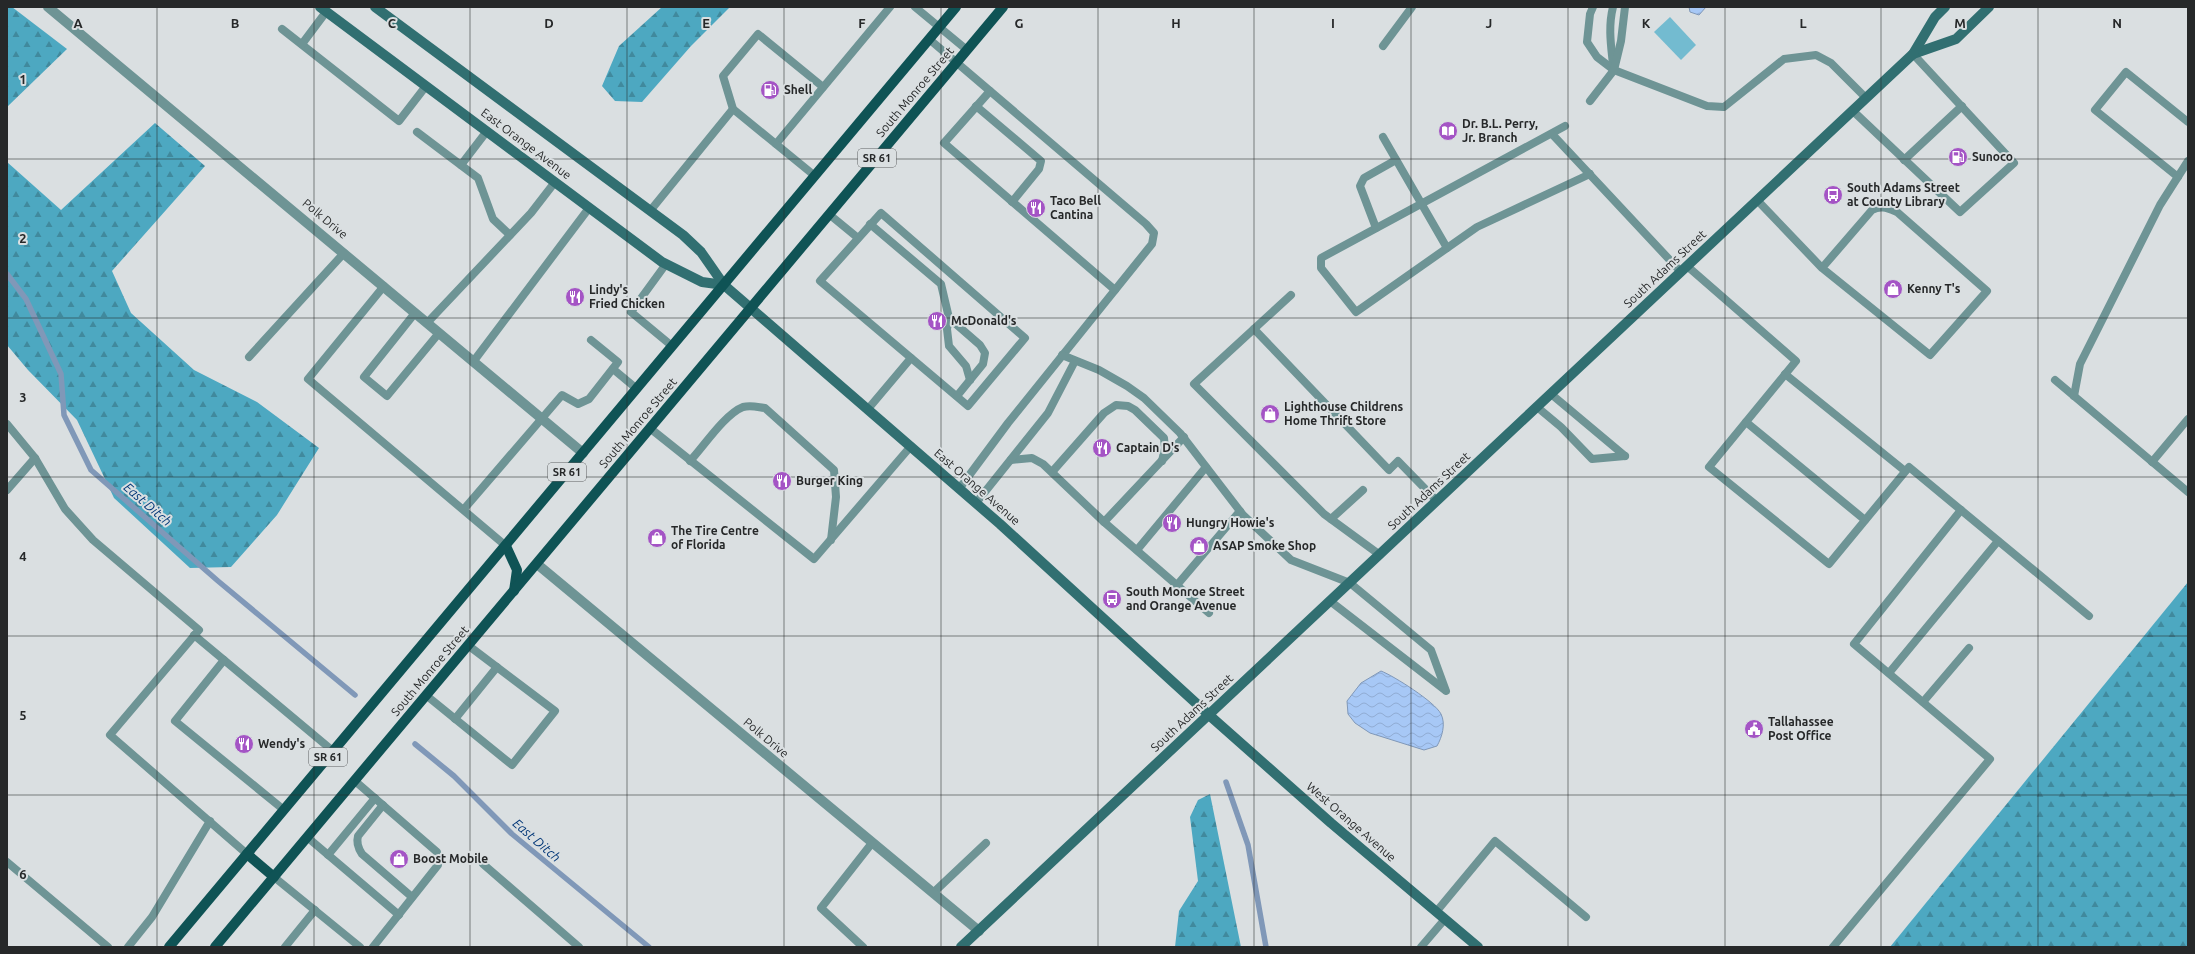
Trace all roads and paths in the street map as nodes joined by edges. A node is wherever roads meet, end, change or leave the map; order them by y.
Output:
1 (48, 7) edge
2 (375, 7) edge
3 (890, 7) edge
4 (915, 7) edge
5 (956, 7) edge
6 (1003, 7) edge
7 (1412, 7) edge
8 (1593, 7) edge
9 (1613, 7) edge
10 (1625, 7) edge
11 (1945, 7) edge
12 (1989, 7) edge
13 (323, 9) edge
14 (939, 27) junction
15 (282, 28) dead end
16 (929, 39) junction
17 (302, 44) junction
18 (1383, 46) dead end
19 (967, 50) junction
20 (1913, 54) junction
21 (957, 63) junction
22 (1614, 70) junction
23 (426, 86) junction
24 (823, 87) junction
25 (990, 91) junction
26 (1866, 98) junction
27 (1590, 101) dead end
28 (976, 106) junction
29 (1962, 106) junction
30 (733, 109) junction
31 (1852, 111) junction
32 (2188, 122) edge
33 (1566, 126) dead end
34 (487, 131) junction
35 (417, 132) dead end
36 (1552, 134) junction
37 (1383, 137) dead end
38 (776, 144) junction
39 (1396, 160) junction
40 (1904, 160) junction
41 (2188, 161) edge
42 (461, 165) junction
43 (1590, 174) junction
44 (815, 176) junction
45 (2178, 177) junction
46 (554, 182) junction
47 (1757, 200) junction
48 (1012, 202) junction
49 (1422, 204) junction
50 (589, 208) junction
51 (650, 211) junction
52 (830, 215) junction
53 (870, 224) junction
54 (1376, 228) junction
55 (510, 236) junction
56 (858, 238) junction
57 (1447, 248) junction
58 (344, 253) junction
59 (666, 264) junction
60 (1822, 268) junction
61 (1684, 269) junction
62 (724, 284) junction
63 (384, 286) junction
64 (1115, 290) junction
65 (1291, 295) dead end
66 (752, 308) junction
67 (415, 313) junction
68 (949, 318) junction
69 (427, 322) junction
70 (1254, 329) junction
71 (439, 333) junction
72 (591, 340) dead end
73 (672, 346) junction
74 (1062, 355) junction
75 (249, 357) dead end
76 (911, 358) junction
77 (1075, 360) junction
78 (473, 362) junction
79 (613, 369) junction
80 (1785, 374) junction
81 (970, 380) junction
82 (2055, 380) dead end
83 (637, 389) junction
84 (1551, 394) junction
85 (957, 396) junction
86 (2074, 396) junction
87 (1537, 407) junction
88 (868, 409) junction
89 (542, 419) junction
90 (2188, 419) edge
91 (1746, 422) junction
92 (7, 424) edge
93 (651, 429) junction
94 (1184, 437) junction
95 (911, 446) junction
96 (583, 453) junction
97 (35, 458) junction
98 (1011, 460) junction
99 (1162, 460) junction
100 (690, 461) junction
101 (2152, 462) junction
102 (1206, 467) junction
103 (1907, 469) junction
104 (1052, 472) junction
105 (959, 489) junction
106 (7, 490) edge
107 (1363, 490) dead end
108 (2188, 492) edge
109 (1437, 501) junction
110 (976, 503) junction
111 (464, 509) junction
112 (1961, 510) junction
113 (1240, 511) junction
114 (1331, 520) junction
115 (1865, 520) junction
116 (1104, 522) junction
117 (831, 540) junction
118 (1998, 541) junction
119 (506, 546) junction
120 (1137, 550) junction
121 (1380, 555) junction
122 (537, 564) junction
123 (1350, 583) junction
124 (1177, 585) junction
125 (514, 592) junction
126 (1330, 601) junction
127 (1209, 613) dead end
128 (2088, 616) dead end
129 (194, 635) junction
130 (469, 646) junction
131 (1969, 648) dead end
132 (224, 660) junction
133 (497, 667) junction
134 (1889, 673) junction
135 (426, 696) junction
136 (1923, 702) junction
137 (1209, 715) junction
138 (455, 719) junction
139 (333, 751) junction
140 (355, 781) junction
141 (375, 798) junction
142 (383, 805) junction
143 (284, 810) junction
144 (210, 822) junction
145 (307, 837) junction
146 (872, 843) junction
147 (986, 843) dead end
148 (247, 854) junction
149 (328, 855) junction
150 (7, 862) edge
151 (483, 864) dead end
152 (274, 876) junction
153 (933, 893) junction
154 (412, 897) junction
155 (315, 910) junction
156 (1436, 912) junction
157 (399, 914) junction
158 (1586, 917) dead end
159 (1445, 919) junction
160 (979, 931) junction
161 (108, 947) edge
162 (128, 947) edge
163 (169, 947) edge
164 (215, 947) edge
165 (285, 947) edge
166 (360, 947) edge
167 (373, 947) edge
168 (579, 947) edge
169 (863, 947) edge
170 (961, 947) edge
171 (1421, 947) edge
172 (1478, 947) edge
173 (1833, 947) edge

1 - 58 street, Polk Drive
2 - 51 main road, East Orange Avenue
3 - 24 lane
4 - 14 lane
5 - 14 main road, South Monroe Street / SR 61
6 - 19 main road, South Monroe Street / SR 61
7 - 18 lane
8 - 22 lane
9 - 22 lane
10 - 22 lane
11 - 20 main road, South Adams Street
12 - 20 main road, South Adams Street
13 - 17 lane
13 - 23 main road, East Orange Avenue
14 - 16 main road, South Monroe Street / SR 61
14 - 19 lane
15 - 17 lane
16 - 21 lane
16 - 44 main road, South Monroe Street / SR 61
17 - 23 lane
19 - 21 main road, South Monroe Street / SR 61
20 - 26 main road, South Adams Street
20 - 29 lane
21 - 25 lane
21 - 52 main road, South Monroe Street / SR 61
22 - 26 lane
22 - 27 lane
23 - 34 main road, East Orange Avenue
24 - 30 lane
24 - 38 lane
25 - 28 lane
25 - 64 lane
26 - 31 main road, South Adams Street
28 - 48 lane
28 - 48 lane
29 - 40 lane
29 - 40 lane
30 - 38 lane
30 - 51 lane
31 - 40 lane
31 - 47 main road, South Adams Street
32 - 45 lane
33 - 36 lane
34 - 42 lane
34 - 46 main road, East Orange Avenue
35 - 42 lane
36 - 43 lane
36 - 49 lane
37 - 39 lane
38 - 44 lane
39 - 49 lane
39 - 54 lane
41 - 45 lane
42 - 55 lane
43 - 57 lane
43 - 61 lane
44 - 62 main road, South Monroe Street / SR 61
45 - 86 lane
46 - 50 main road, East Orange Avenue
46 - 55 lane
47 - 60 lane
47 - 61 main road, South Adams Street
48 - 64 lane
49 - 54 lane
49 - 57 lane
50 - 59 main road, East Orange Avenue
50 - 78 lane
51 - 62 main road, East Orange Avenue
52 - 56 lane
52 - 66 main road, South Monroe Street / SR 61
53 - 56 lane
53 - 68 lane
53 - 85 lane
54 - 57 lane
55 - 69 lane
56 - 76 lane
58 - 63 street, Polk Drive
58 - 75 lane
59 - 62 main road, East Orange Avenue
59 - 73 lane
60 - 60 lane
61 - 80 lane
61 - 84 main road, South Adams Street
62 - 66 main road, East Orange Avenue
62 - 73 main road, South Monroe Street / SR 61
63 - 67 street, Polk Drive
63 - 111 lane
64 - 74 lane
65 - 70 lane
66 - 88 main road, East Orange Avenue
66 - 93 main road, South Monroe Street / SR 61
67 - 69 street, Polk Drive
67 - 71 lane
68 - 81 lane
68 - 81 lane
69 - 71 street, Polk Drive
70 - 109 lane
70 - 114 lane
71 - 78 street, Polk Drive
72 - 79 lane
73 - 83 main road, South Monroe Street / SR 61
74 - 77 lane
74 - 105 lane
76 - 85 lane
76 - 88 lane
77 - 94 lane
77 - 98 lane
78 - 89 street, Polk Drive
79 - 83 lane
79 - 89 lane
80 - 91 lane
80 - 103 lane
81 - 85 lane
82 - 86 lane
83 - 96 main road, South Monroe Street / SR 61
84 - 87 main road, South Adams Street
84 - 87 lane
86 - 101 lane
87 - 109 main road, South Adams Street
88 - 95 main road, East Orange Avenue
89 - 96 street, Polk Drive
89 - 111 lane
90 - 101 lane
91 - 115 lane
91 - 115 lane
92 - 97 lane
93 - 100 lane
93 - 122 main road, South Monroe Street / SR 61
94 - 99 lane
94 - 102 lane
95 - 105 main road, East Orange Avenue
95 - 117 lane
96 - 119 main road, South Monroe Street / SR 61
97 - 106 lane
97 - 129 lane
98 - 104 lane
98 - 110 lane
99 - 104 lane
99 - 116 lane
100 - 117 lane
100 - 117 lane
101 - 108 lane
102 - 113 lane
102 - 120 lane
103 - 112 lane
103 - 115 lane
104 - 116 lane
105 - 110 main road, East Orange Avenue
107 - 114 lane
109 - 121 main road, South Adams Street
110 - 137 main road, East Orange Avenue
111 - 119 lane
112 - 118 lane
112 - 134 lane
113 - 123 lane
113 - 124 lane
114 - 121 lane
116 - 120 lane
118 - 128 lane
118 - 134 lane
119 - 125 main road
119 - 139 main road, South Monroe Street / SR 61
120 - 124 lane
121 - 123 main road, South Adams Street
122 - 125 main road, South Monroe Street / SR 61
122 - 146 street, Polk Drive
123 - 126 main road, South Adams Street
123 - 126 lane
124 - 127 lane
125 - 130 main road, South Monroe Street / SR 61
126 - 137 main road, South Adams Street
129 - 132 lane
129 - 144 lane
130 - 133 lane
130 - 135 main road, South Monroe Street / SR 61
131 - 136 lane
132 - 139 lane
132 - 143 lane
133 - 138 lane
133 - 138 lane
134 - 136 lane
135 - 138 lane
135 - 140 main road, South Monroe Street / SR 61
136 - 173 lane
137 - 156 main road, West Orange Avenue
137 - 160 main road, South Adams Street
139 - 143 main road, South Monroe Street / SR 61
140 - 141 lane
140 - 145 main road, South Monroe Street / SR 61
141 - 142 lane
141 - 149 lane
142 - 154 lane
142 - 154 lane
143 - 148 main road, South Monroe Street / SR 61
144 - 148 lane
144 - 162 lane
145 - 149 lane
145 - 152 main road, South Monroe Street / SR 61
146 - 153 street, Polk Drive
146 - 169 lane
147 - 153 lane
148 - 152 main road
148 - 163 main road, South Monroe Street / SR 61
149 - 157 lane
150 - 161 lane
151 - 168 lane
152 - 155 lane
152 - 164 main road, South Monroe Street / SR 61
153 - 160 street, Polk Drive
154 - 157 lane
155 - 165 lane
155 - 166 lane
156 - 158 lane
156 - 159 main road, West Orange Avenue
157 - 167 lane
159 - 171 lane
159 - 172 main road, West Orange Avenue
160 - 170 main road, South Adams Street

